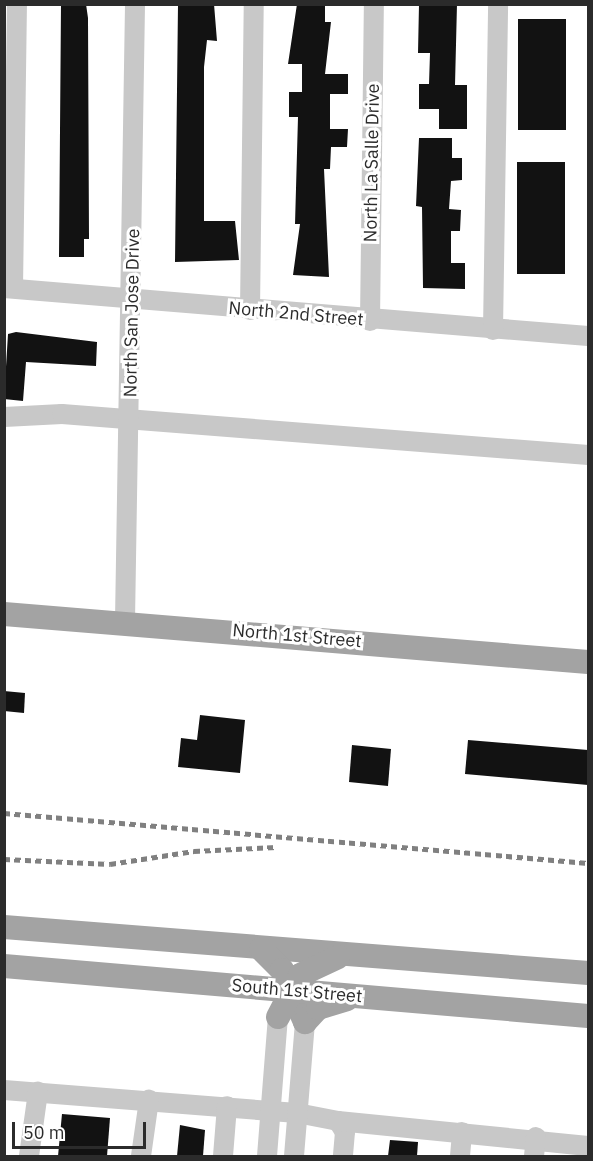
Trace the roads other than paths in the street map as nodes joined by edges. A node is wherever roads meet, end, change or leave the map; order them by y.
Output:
1 (17, 4) edge
2 (135, 4) edge
3 (254, 4) edge
4 (374, 4) edge
5 (498, 4) edge
6 (9, 288) edge
7 (134, 298) junction
8 (250, 309) junction
9 (370, 321) junction
10 (493, 330) junction
11 (588, 336) edge
12 (4, 417) edge
13 (130, 420) junction
14 (588, 456) edge
15 (4, 614) edge
16 (125, 621) junction
17 (588, 662) edge
18 (4, 927) edge
19 (261, 949) junction
20 (341, 956) junction
21 (4, 966) edge
22 (588, 973) edge
23 (210, 983) junction
24 (291, 989) junction
25 (362, 996) junction
26 (588, 1016) edge
27 (278, 1017) junction
28 (305, 1022) junction
29 (4, 1090) edge
30 (38, 1092) junction
31 (149, 1100) junction
32 (227, 1106) junction
33 (271, 1109) junction
34 (297, 1113) junction
35 (338, 1122) junction
36 (462, 1132) junction
37 (588, 1146) edge
38 (535, 1147) edge
39 (28, 1156) edge
40 (141, 1156) edge
41 (223, 1156) edge
42 (267, 1156) edge
43 (294, 1156) edge
44 (343, 1156) edge
45 (460, 1156) edge

1 - 6 street
2 - 7 street, North San Jose Drive
3 - 8 street
4 - 9 street, North La Salle Drive
5 - 10 street
6 - 7 street, North 2nd Street
7 - 8 street, North 2nd Street
7 - 13 street, North San Jose Drive
8 - 9 street, North 2nd Street
9 - 10 street, North 2nd Street
10 - 11 street, North 2nd Street
12 - 13 street
13 - 14 street
13 - 16 street, North San Jose Drive
15 - 16 main road, North 1st Street
16 - 17 main road, North 1st Street
18 - 19 main road
19 - 20 main road
19 - 24 main road
20 - 22 main road
20 - 24 main road
21 - 23 main road, South 1st Street
23 - 24 main road, South 1st Street
23 - 27 main road
24 - 25 main road, South 1st Street
24 - 27 main road
24 - 28 main road
25 - 26 main road, South 1st Street
25 - 28 main road
27 - 33 street
28 - 34 street
29 - 30 street
30 - 31 street
30 - 39 street
31 - 32 street
31 - 40 street
32 - 33 street
32 - 41 street
33 - 34 street
33 - 42 street
34 - 35 street
34 - 43 street
35 - 36 street
35 - 44 street
36 - 38 street
36 - 45 street
37 - 38 street

